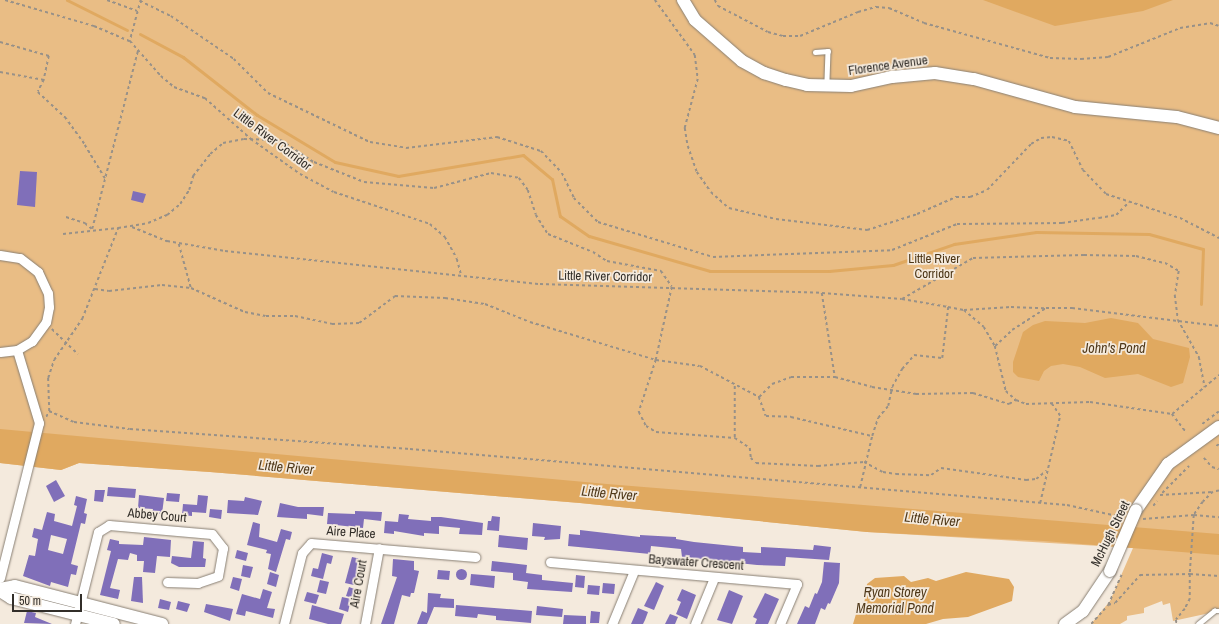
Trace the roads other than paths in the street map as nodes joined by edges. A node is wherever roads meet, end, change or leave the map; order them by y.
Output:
1 (683, 0) edge
2 (815, 52) dead end
3 (827, 86) junction
4 (1219, 128) edge
5 (0, 255) edge
6 (17, 350) junction
7 (0, 352) edge
8 (1219, 427) edge
9 (379, 548) junction
10 (475, 557) dead end
11 (550, 562) dead end
12 (634, 572) junction
13 (0, 578) edge
14 (714, 578) junction
15 (167, 582) dead end
16 (0, 590) edge
17 (1219, 611) edge
18 (78, 614) edge
19 (114, 624) edge
20 (162, 624) edge
21 (284, 624) edge
22 (366, 624) edge
23 (612, 624) edge
24 (695, 624) edge
25 (780, 624) edge
26 (1065, 624) edge
27 (1198, 624) edge

1 - 3 street, Florence Avenue
2 - 3 lane
3 - 4 street, Florence Avenue
5 - 6 street
6 - 7 street
6 - 13 street
8 - 26 street, McHugh Street, bridge
9 - 10 street, Aire Place
9 - 21 street, Aire Place
9 - 22 street, Aire Court
11 - 12 street, Bayswater Crescent
12 - 14 street, Bayswater Crescent
12 - 23 street
14 - 24 street
14 - 25 street, Bayswater Crescent
15 - 18 street, Abbey Court
16 - 18 street
17 - 27 lane
18 - 19 street
18 - 20 street

